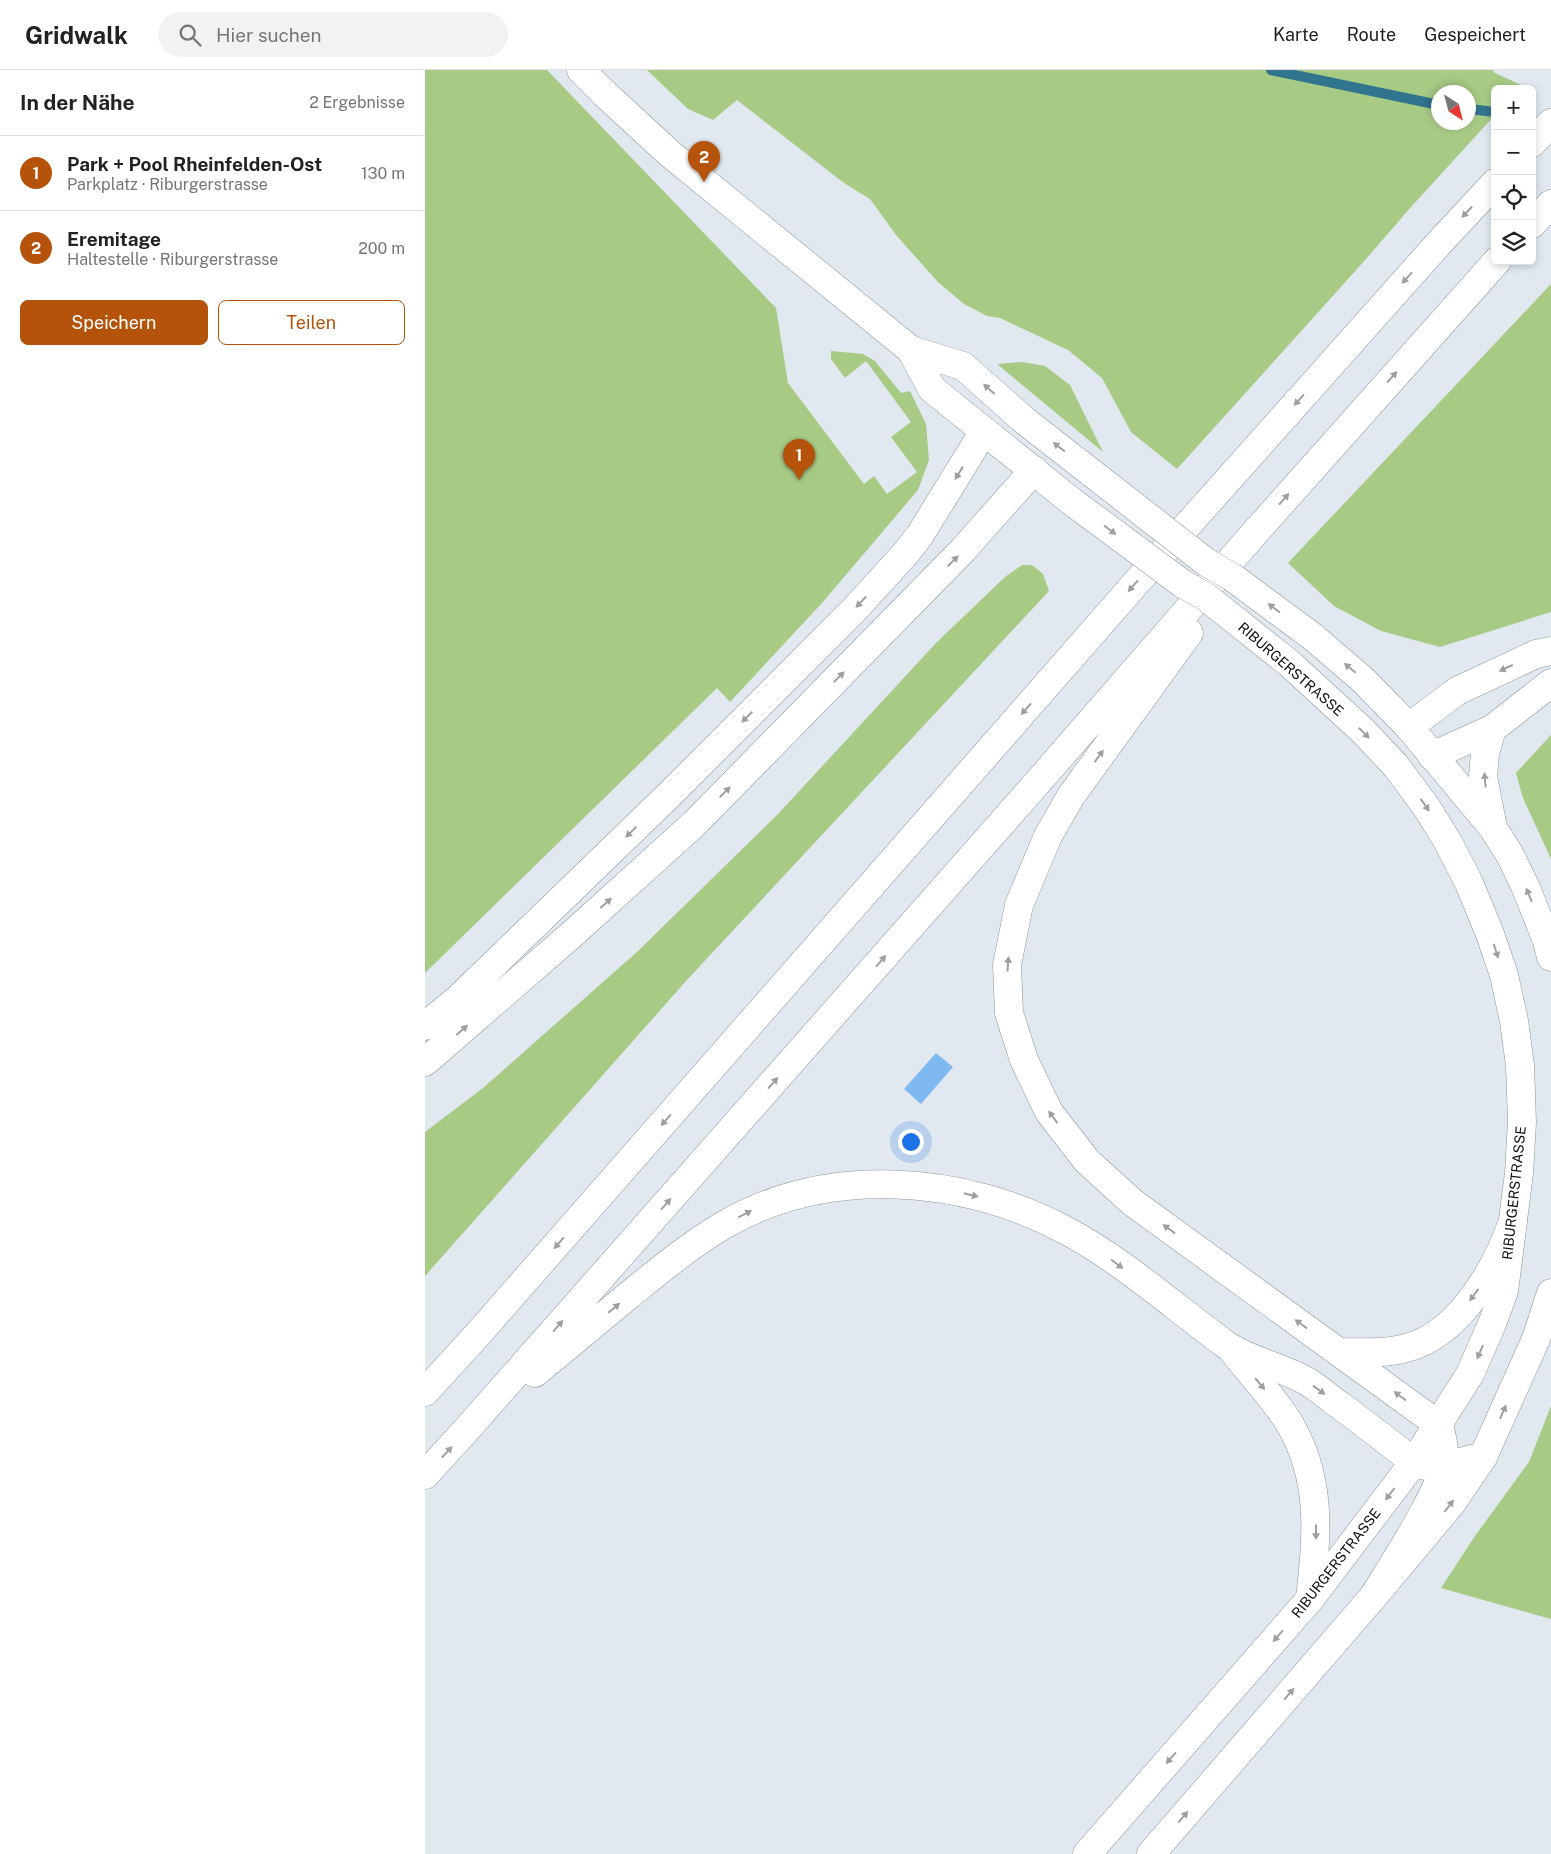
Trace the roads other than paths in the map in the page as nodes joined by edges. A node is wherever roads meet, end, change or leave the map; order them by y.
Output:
1 (581, 70) edge
2 (1551, 123) edge
3 (1536, 139) edge
4 (1491, 187) edge
5 (1551, 204) edge
6 (1536, 220) edge
7 (1493, 265) edge
8 (911, 350) junction
9 (1025, 422) junction
10 (985, 431) junction
11 (1034, 470) junction
12 (1252, 536) junction
13 (1551, 651) edge
14 (1551, 683) edge
15 (1409, 727) junction
16 (1492, 730) junction
17 (1432, 756) junction
18 (1396, 766) junction
19 (1493, 828) junction
20 (1551, 957) edge
21 (425, 1026) edge
22 (425, 1062) edge
23 (1513, 1221) junction
24 (1551, 1293) edge
25 (479, 1333) junction
26 (1229, 1346) junction
27 (1341, 1352) junction
28 (425, 1382) edge
29 (425, 1392) edge
30 (1439, 1425) junction
31 (468, 1428) junction
32 (1483, 1457) junction
33 (1415, 1462) junction
34 (1443, 1468) junction
35 (425, 1475) edge
36 (1373, 1597) junction
37 (1310, 1599) junction
38 (1087, 1854) edge
39 (1151, 1854) edge

1 - 8 main road
2 - 3 main road
4 -> 25 main road
5 - 6 main road
12 -> 7 main road
9 -> 8 main road
8 - 10 main road, RIBURGERSTRASSE
9 - 10 main road
9 - 11 main road
15 -> 9 main road, bridge
10 - 11 main road, RIBURGERSTRASSE
10 -> 21 main road
11 -> 18 main road, RIBURGERSTRASSE, bridge
22 -> 11 main road
27 -> 12 main road
31 -> 12 main road
13 -> 15 main road
14 - 16 main road
15 - 17 main road
15 - 18 main road
16 - 17 main road
19 -> 16 main road
17 - 18 main road
17 - 19 main road
18 -> 23 main road, RIBURGERSTRASSE
20 -> 19 main road
23 -> 27 main road
23 -> 30 main road, RIBURGERSTRASSE
32 -> 24 main road
25 - 28 main road
25 - 29 main road
31 -> 26 main road
26 -> 33 main road
26 -> 37 main road
30 -> 27 main road
30 - 33 main road, RIBURGERSTRASSE
30 - 34 main road
35 -> 31 main road
32 - 34 main road
36 -> 32 main road
33 - 34 main road
33 -> 37 main road, RIBURGERSTRASSE
34 - 36 main road
39 -> 36 main road
37 -> 38 main road, RIBURGERSTRASSE

